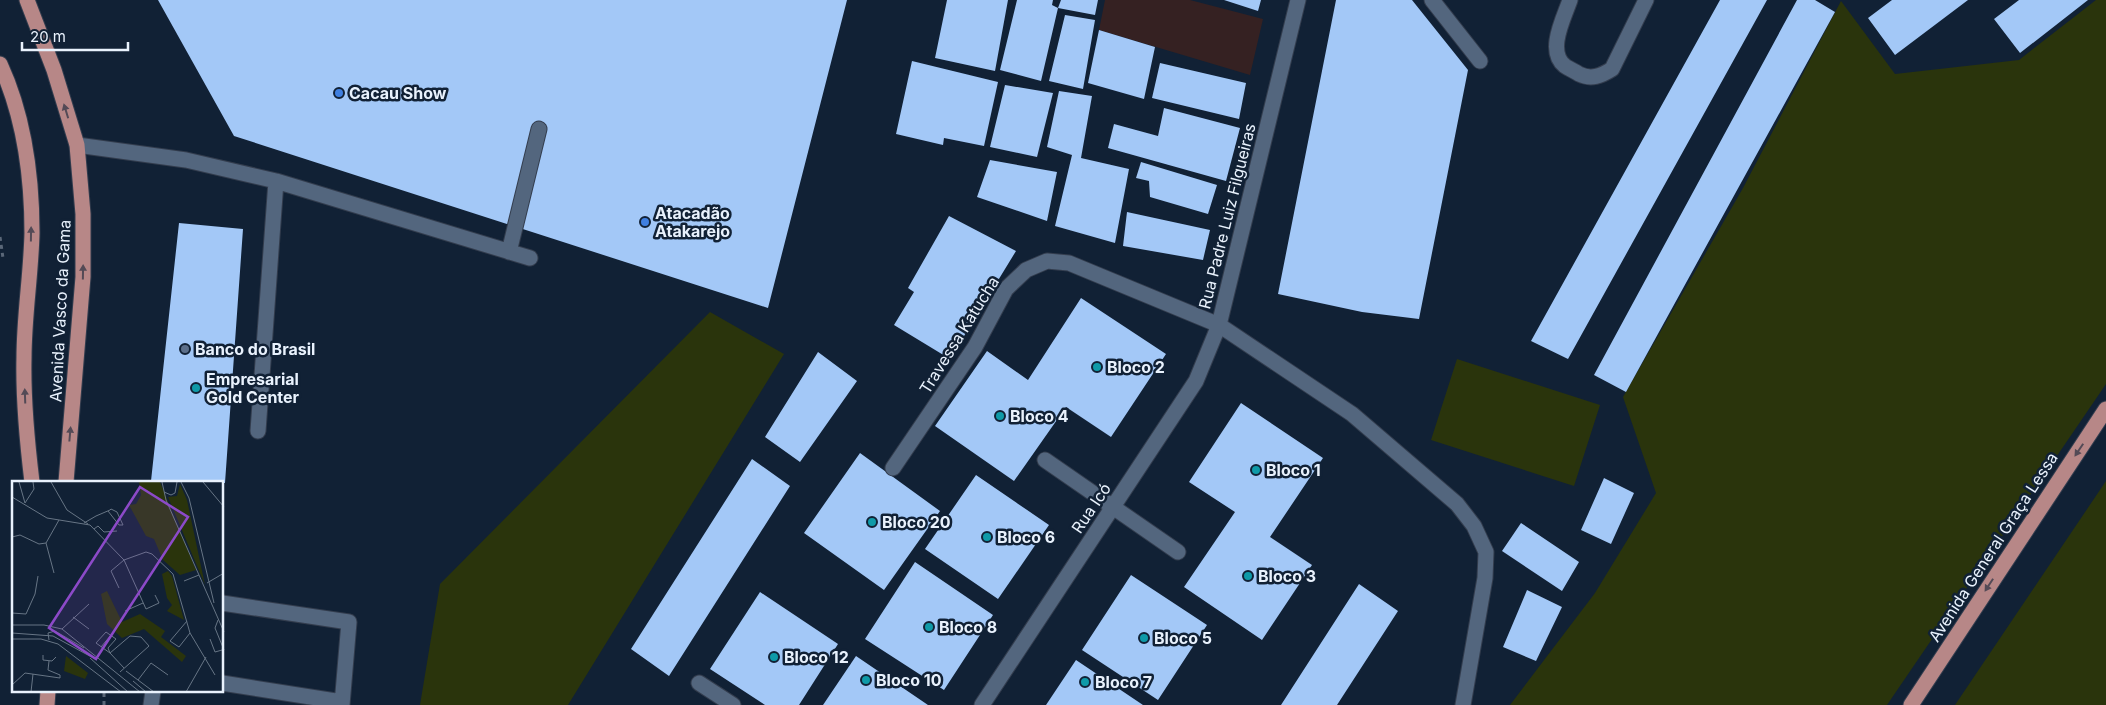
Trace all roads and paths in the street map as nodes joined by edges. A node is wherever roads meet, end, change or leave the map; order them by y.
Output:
1 (27, 0) edge
2 (1298, 0) edge
3 (1432, 0) edge
4 (1570, 0) edge
5 (1646, 0) edge
6 (1480, 61) dead end
7 (0, 64) edge
8 (539, 129) dead end
9 (77, 144) junction
10 (276, 181) junction
11 (509, 252) junction
12 (530, 258) dead end
13 (1219, 325) junction
14 (2106, 409) edge
15 (258, 431) dead end
16 (1045, 460) dead end
17 (893, 468) dead end
18 (32, 481) edge
19 (66, 481) edge
20 (1113, 507) junction
21 (1178, 552) dead end
22 (224, 603) edge
23 (224, 683) edge
24 (699, 683) dead end
25 (48, 692) edge
26 (104, 692) edge
27 (152, 692) edge
28 (342, 703) edge
29 (48, 705) edge
30 (104, 705) edge
31 (151, 705) edge
32 (732, 705) edge
33 (982, 705) edge
34 (1463, 705) edge
35 (1911, 705) edge

9 -> 1 main road, Avenida Vasco da Gama
2 - 13 street, Rua Padre Luiz Filgueiras
3 - 6 street
4 - 5 street
18 -> 7 main road
8 - 11 street
9 - 10 street
19 -> 9 main road, Avenida Vasco da Gama
10 - 11 street
10 - 15 street
11 - 12 street
13 - 17 street, Travessa Katucha
13 - 20 street, Rua Icó
13 - 34 street, Rua Padre Luiz Filgueiras
14 -> 35 main road, Avenida General Graça Lessa
16 - 20 street
20 - 21 street
20 - 33 street, Rua Icó
22 - 28 street
23 - 28 street
24 - 32 street
25 - 29 main road
26 - 30 path
27 - 31 street

